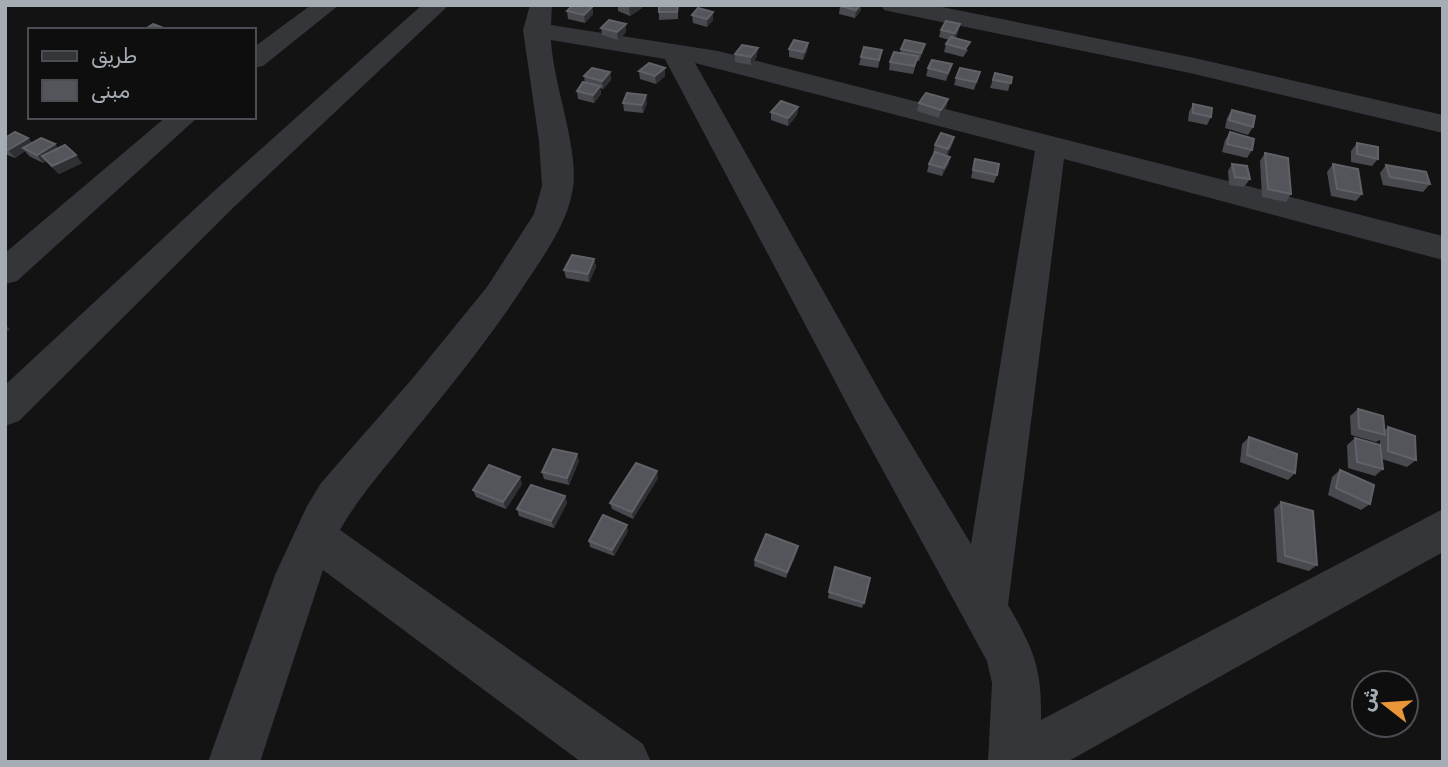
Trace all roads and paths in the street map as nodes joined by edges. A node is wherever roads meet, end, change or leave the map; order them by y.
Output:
1 (327, 5) edge
2 (437, 5) edge
3 (893, 5) edge
4 (538, 18) edge
5 (675, 52) junction
6 (256, 58) edge
7 (182, 119) edge
8 (1443, 124) edge
9 (1051, 146) junction
10 (1390, 235) junction
11 (1443, 248) edge
12 (5, 272) edge
13 (1443, 272) edge
14 (5, 410) edge
15 (1443, 529) edge
16 (314, 537) junction
17 (984, 609) junction
18 (234, 762) edge
19 (625, 762) edge
20 (1014, 762) edge

1 - 6 street
2 - 14 street
3 - 8 street
4 - 5 street
4 - 16 street
5 - 9 street
5 - 17 street
7 - 12 street
9 - 10 street
9 - 17 street
10 - 11 street
10 - 13 street
15 - 20 street
16 - 18 street
16 - 19 street
17 - 20 street

